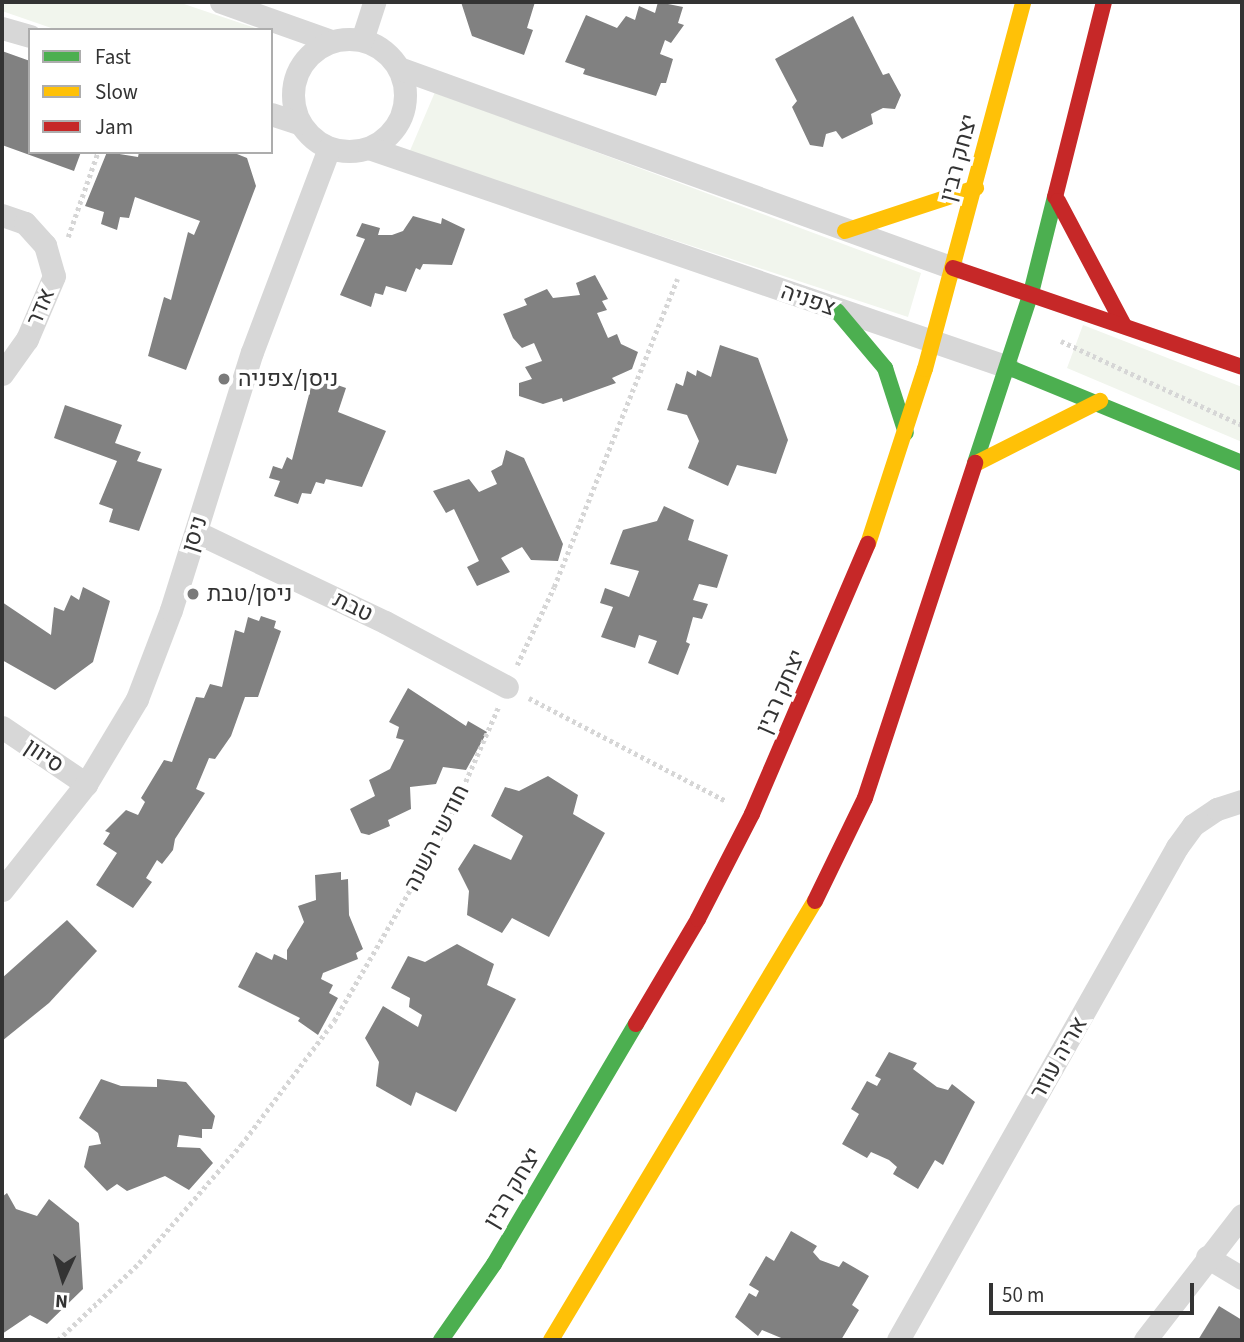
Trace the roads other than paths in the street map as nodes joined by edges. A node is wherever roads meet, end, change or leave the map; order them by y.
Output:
1 (221, 2) edge
2 (374, 2) edge
3 (1023, 2) edge
4 (1104, 2) edge
5 (2, 27) edge
6 (28, 35) edge
7 (362, 40) junction
8 (331, 41) junction
9 (399, 68) junction
10 (273, 115) edge
11 (299, 123) junction
12 (329, 148) junction
13 (369, 148) junction
14 (976, 188) junction
15 (1058, 201) junction
16 (2, 215) edge
17 (845, 231) junction
18 (953, 268) junction
19 (1031, 293) junction
20 (836, 311) junction
21 (1123, 324) junction
22 (933, 343) junction
23 (1008, 367) junction
24 (1242, 367) edge
25 (2, 374) edge
26 (1100, 401) junction
27 (906, 433) junction
28 (977, 463) junction
29 (1242, 463) edge
30 (196, 532) junction
31 (507, 687) road end
32 (2, 727) edge
33 (86, 784) junction
34 (1242, 801) edge
35 (2, 890) edge
36 (1242, 1215) edge
37 (1207, 1257) junction
38 (1242, 1278) edge
39 (441, 1340) edge
40 (551, 1340) edge
41 (898, 1340) edge
42 (1145, 1340) edge

1 - 8 street
2 - 7 street
3 - 14 main road, יצחק רבין
4 - 15 main road
5 - 6 street
7 - 8 street
7 - 9 street
8 - 11 street
9 - 13 street
9 - 17 street
10 - 11 street
11 - 12 street
12 - 13 street
12 - 30 street, ניסן
13 - 20 street, צפניה
14 - 17 main road
14 - 18 main road, יצחק רבין
15 - 19 main road
15 - 21 main road
16 - 25 street, אדר
17 - 18 street
18 - 19 main road
18 - 22 main road, יצחק רבין
19 - 21 main road
19 - 23 main road
20 - 22 street, צפניה
20 - 27 main road
21 - 24 main road
22 - 23 street, צפניה
22 - 27 main road, יצחק רבין
23 - 26 main road, צפניה
23 - 28 main road
26 - 28 main road
26 - 29 main road, צפניה
27 - 39 main road, יצחק רבין
28 - 40 main road
30 - 31 street, טבת
30 - 33 street, ניסן
32 - 33 street, סיוון
33 - 35 street, ניסן
34 - 41 street, אריה עוזר
36 - 37 street
37 - 38 street
37 - 42 street

